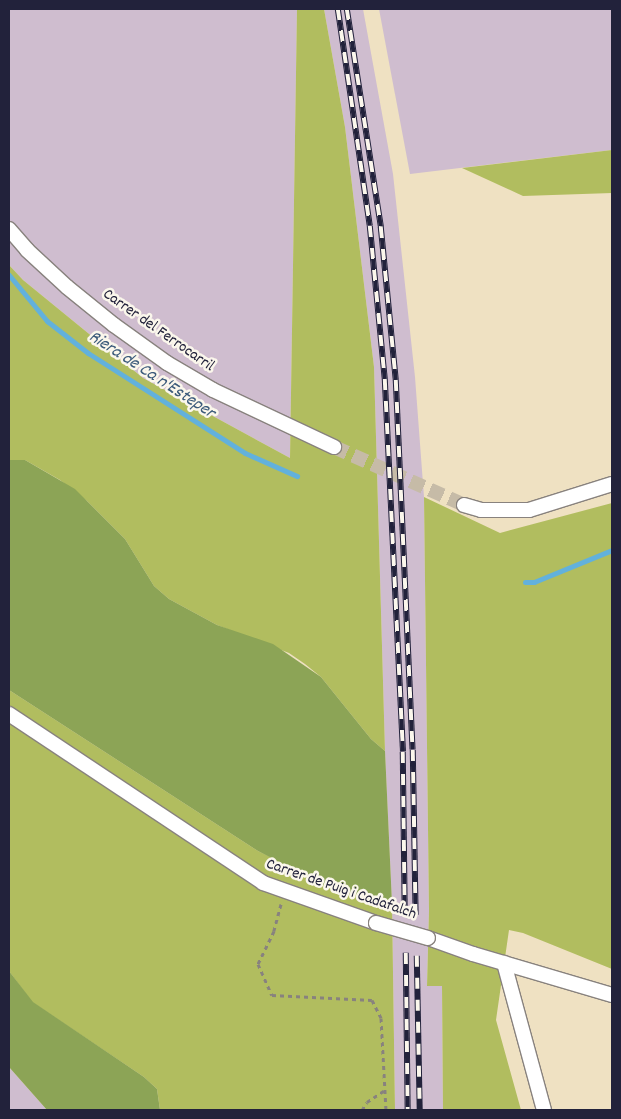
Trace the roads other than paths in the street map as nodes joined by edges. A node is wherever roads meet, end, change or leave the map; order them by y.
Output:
1 (9, 229) edge
2 (334, 447) tunnel mouth
3 (612, 484) edge
4 (464, 505) tunnel mouth
5 (9, 714) edge
6 (504, 963) junction
7 (612, 995) edge
8 (544, 1110) edge

1 - 2 street, Carrer del Ferrocarril
3 - 4 street
5 - 6 street, Carrer de Puig i Cadafalch, bridge
6 - 7 street, Carrer de Puig i Cadafalch
6 - 8 street

